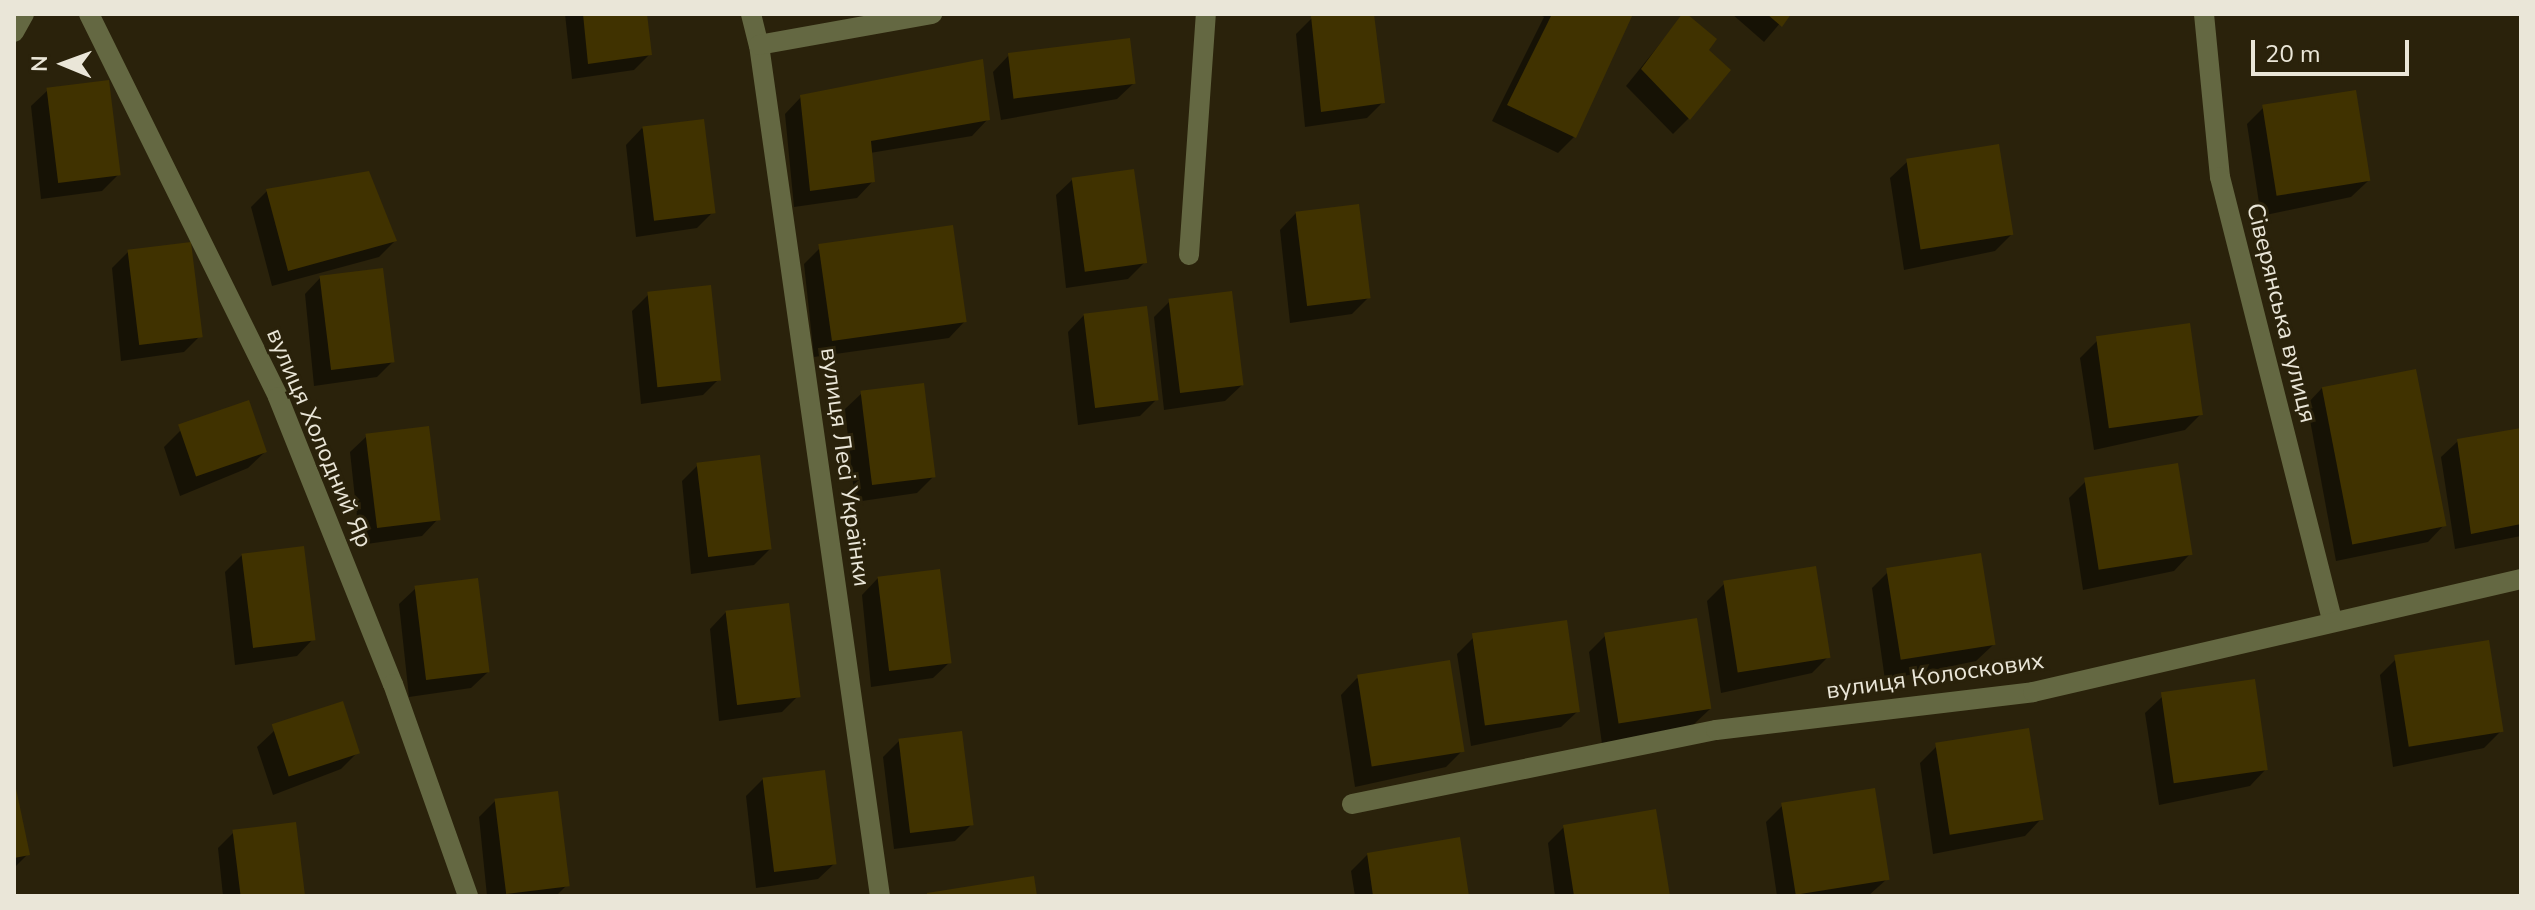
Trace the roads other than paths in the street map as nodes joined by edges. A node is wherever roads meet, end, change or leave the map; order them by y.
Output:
1 (24, 14) edge
2 (89, 14) edge
3 (751, 14) edge
4 (932, 14) edge
5 (1206, 14) edge
6 (2204, 14) edge
7 (14, 32) edge
8 (759, 45) junction
9 (1189, 255) dead end
10 (2521, 579) edge
11 (2332, 620) junction
12 (1352, 804) dead end
13 (468, 896) edge
14 (880, 896) edge

1 - 7 street
2 - 13 street, вулиця Холодний Яр
3 - 8 street, вулиця Лесі Українки
4 - 8 street
5 - 9 street
6 - 11 street, Сіверянська вулиця
8 - 14 street, вулиця Лесі Українки
10 - 11 street, вулиця Колоскових
11 - 12 street, вулиця Колоскових

